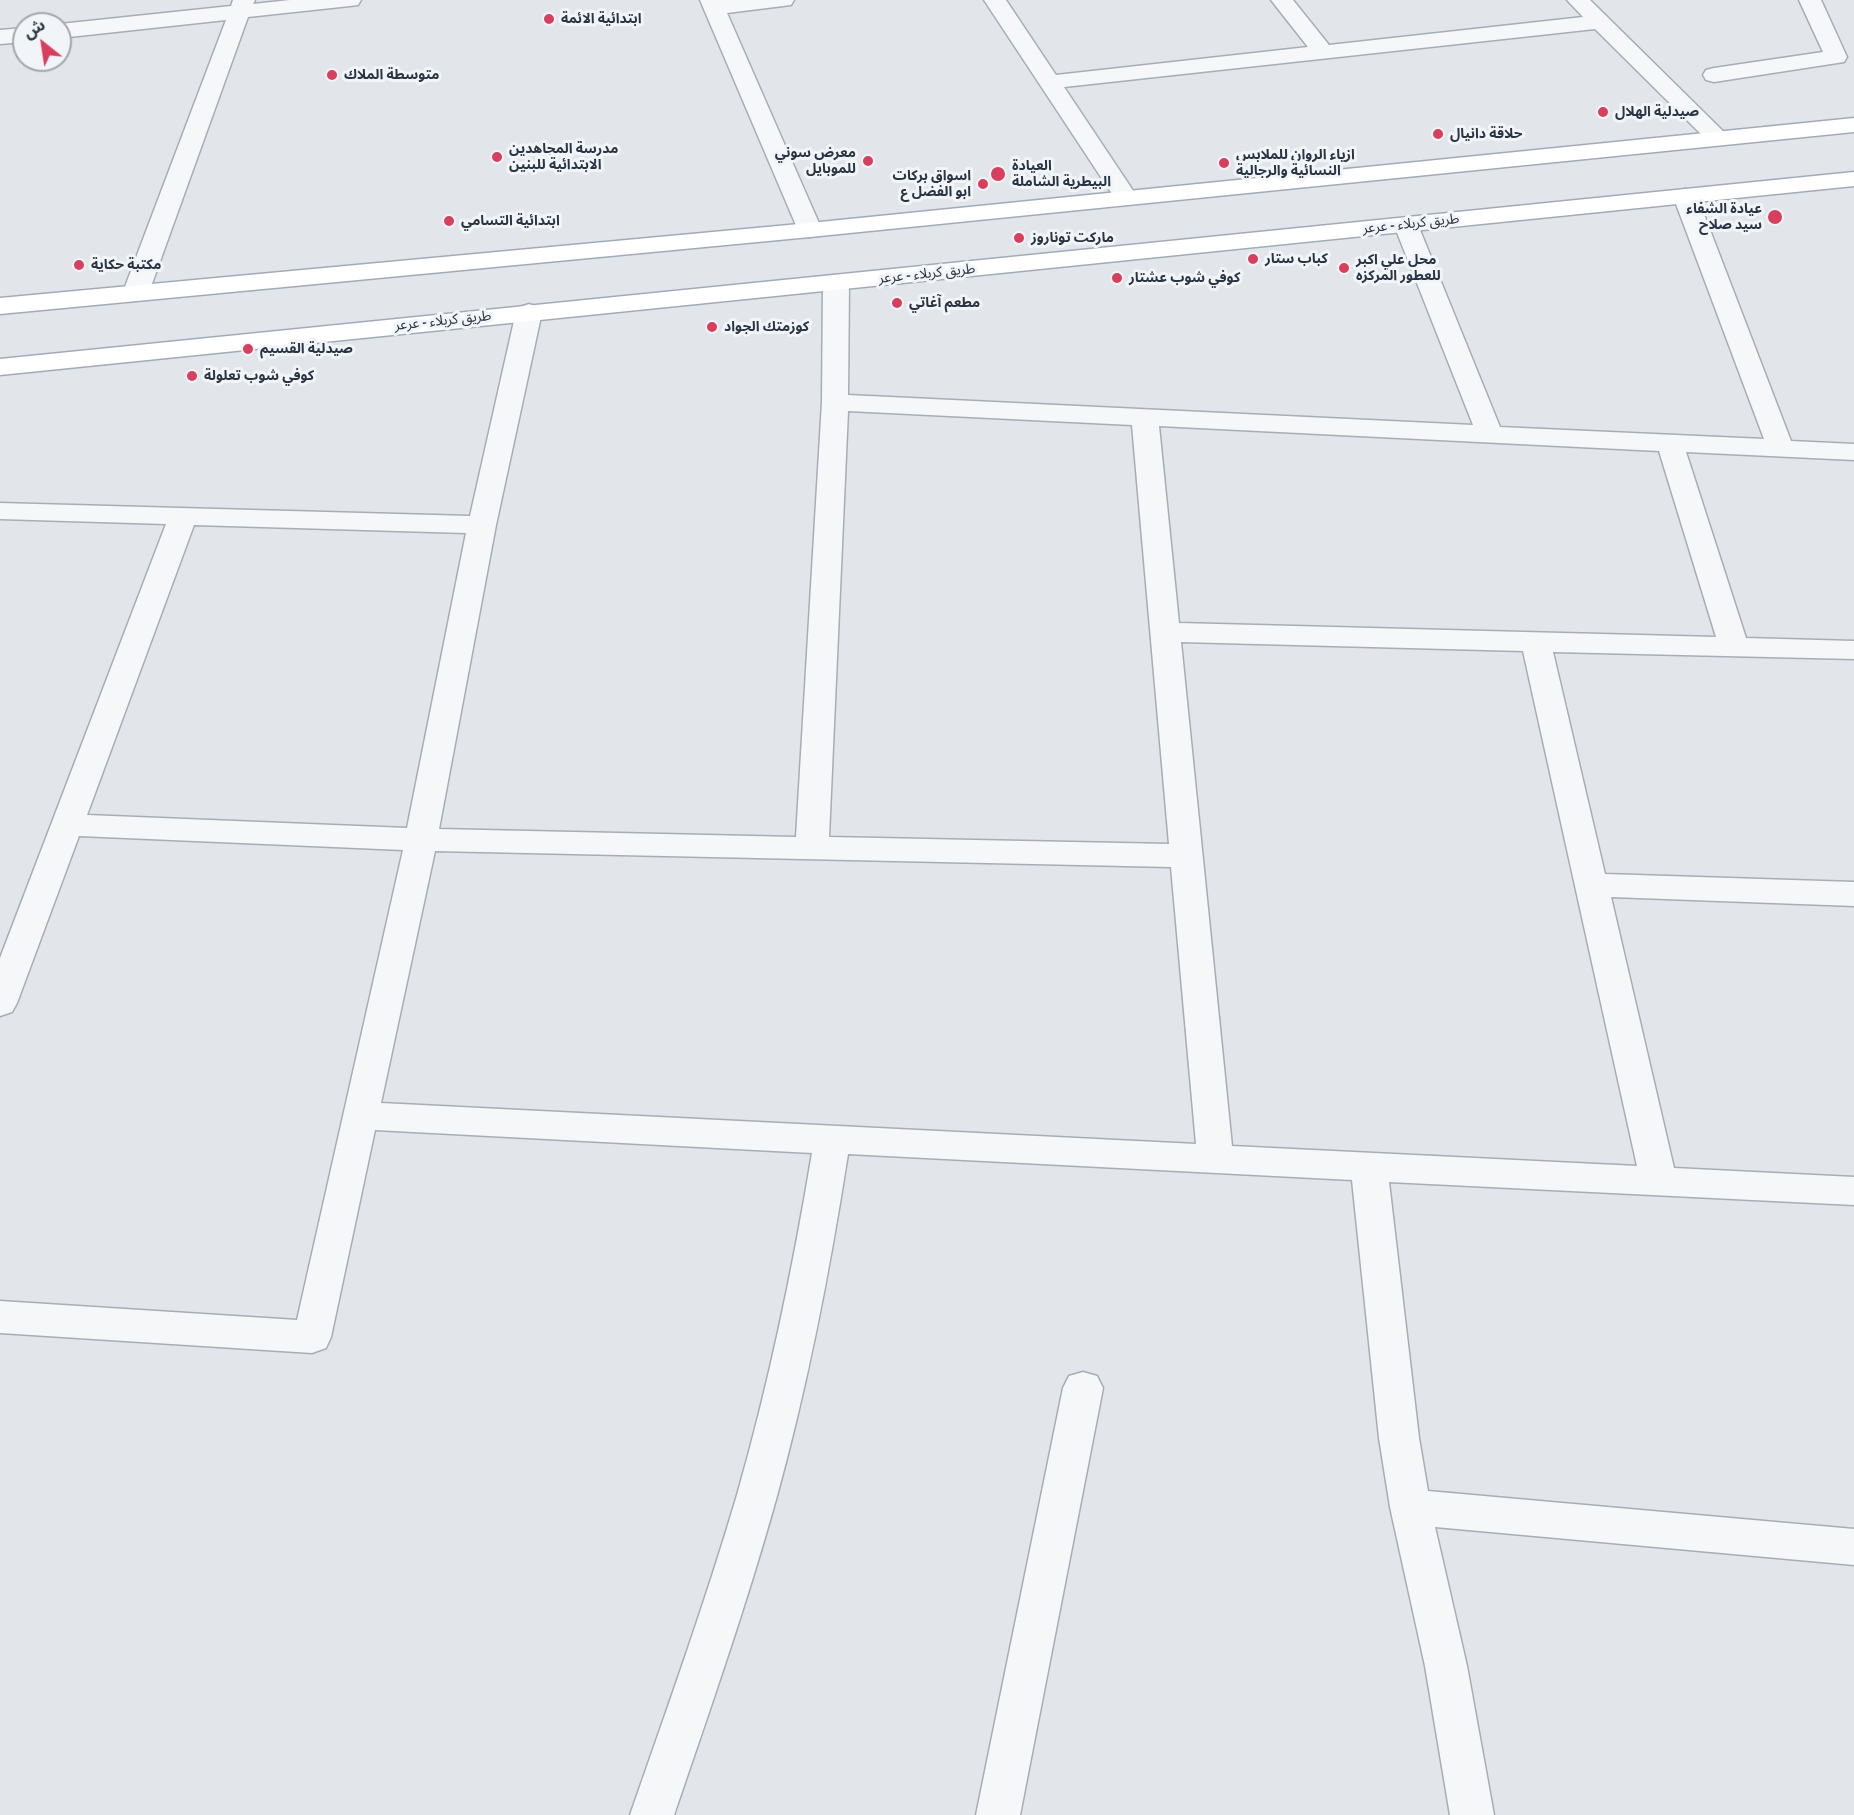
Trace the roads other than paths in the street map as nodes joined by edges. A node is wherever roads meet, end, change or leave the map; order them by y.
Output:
1 (350, 0) edge
2 (783, 0) edge
3 (995, 0) edge
4 (1282, 0) edge
5 (1578, 0) edge
6 (1810, 0) edge
7 (712, 4) edge
8 (242, 6) edge
9 (1601, 22) junction
10 (72, 29) edge
11 (1323, 52) junction
12 (1714, 75) dead end
13 (1049, 82) junction
14 (1854, 125) edge
15 (1717, 137) junction
16 (1854, 178) edge
17 (1685, 196) junction
18 (1126, 198) junction
19 (1406, 225) junction
20 (810, 230) junction
21 (836, 283) junction
22 (136, 292) junction
23 (0, 306) edge
24 (529, 312) junction
25 (0, 367) edge
26 (835, 402) junction
27 (1145, 418) junction
28 (1490, 435) junction
29 (1670, 443) junction
30 (1781, 448) junction
31 (1854, 452) edge
32 (0, 511) edge
33 (183, 516) junction
34 (482, 525) junction
35 (1166, 632) junction
36 (1536, 643) junction
37 (1734, 648) junction
38 (1854, 650) edge
39 (68, 825) junction
40 (421, 840) junction
41 (812, 847) junction
42 (1187, 856) junction
43 (1591, 885) junction
44 (1854, 894) edge
45 (4, 984) edge
46 (359, 1116) junction
47 (832, 1140) junction
48 (1215, 1159) junction
49 (1369, 1167) junction
50 (1659, 1181) junction
51 (1854, 1191) edge
52 (0, 1317) edge
53 (1083, 1388) dead end
54 (1410, 1507) junction
55 (1854, 1547) edge
56 (652, 1815) edge
57 (998, 1815) edge
58 (1472, 1815) edge

1 - 8 street
2 - 7 street
3 - 13 street
4 - 11 street
5 - 9 street
6 - 12 street
7 - 20 street
8 - 10 street
8 - 22 street
9 - 11 street
9 - 15 street
11 - 13 street
13 - 18 street
14 - 15 main road
15 - 18 main road
16 - 17 main road, طريق كربلاء - عرعر
17 - 19 main road, طريق كربلاء - عرعر
17 - 30 street
18 - 20 main road
19 - 21 main road, طريق كربلاء - عرعر
19 - 28 street
20 - 22 main road
21 - 24 main road, طريق كربلاء - عرعر
21 - 26 street
22 - 23 main road
24 - 25 main road, طريق كربلاء - عرعر
24 - 34 street
26 - 27 street
26 - 41 street
27 - 28 street
27 - 35 street
28 - 29 street
29 - 30 street
29 - 37 street
30 - 31 street
32 - 33 street
33 - 34 street
33 - 39 street
34 - 40 street
35 - 36 street
35 - 42 street
36 - 37 street
36 - 43 street
37 - 38 street
39 - 40 street
39 - 45 street
40 - 41 street
40 - 46 street
41 - 42 street
42 - 48 street
43 - 44 street
43 - 50 street
46 - 47 street
46 - 52 street
47 - 48 street
47 - 56 street
48 - 49 street
49 - 50 street
49 - 54 street
50 - 51 street
53 - 57 street
54 - 55 street
54 - 58 street

